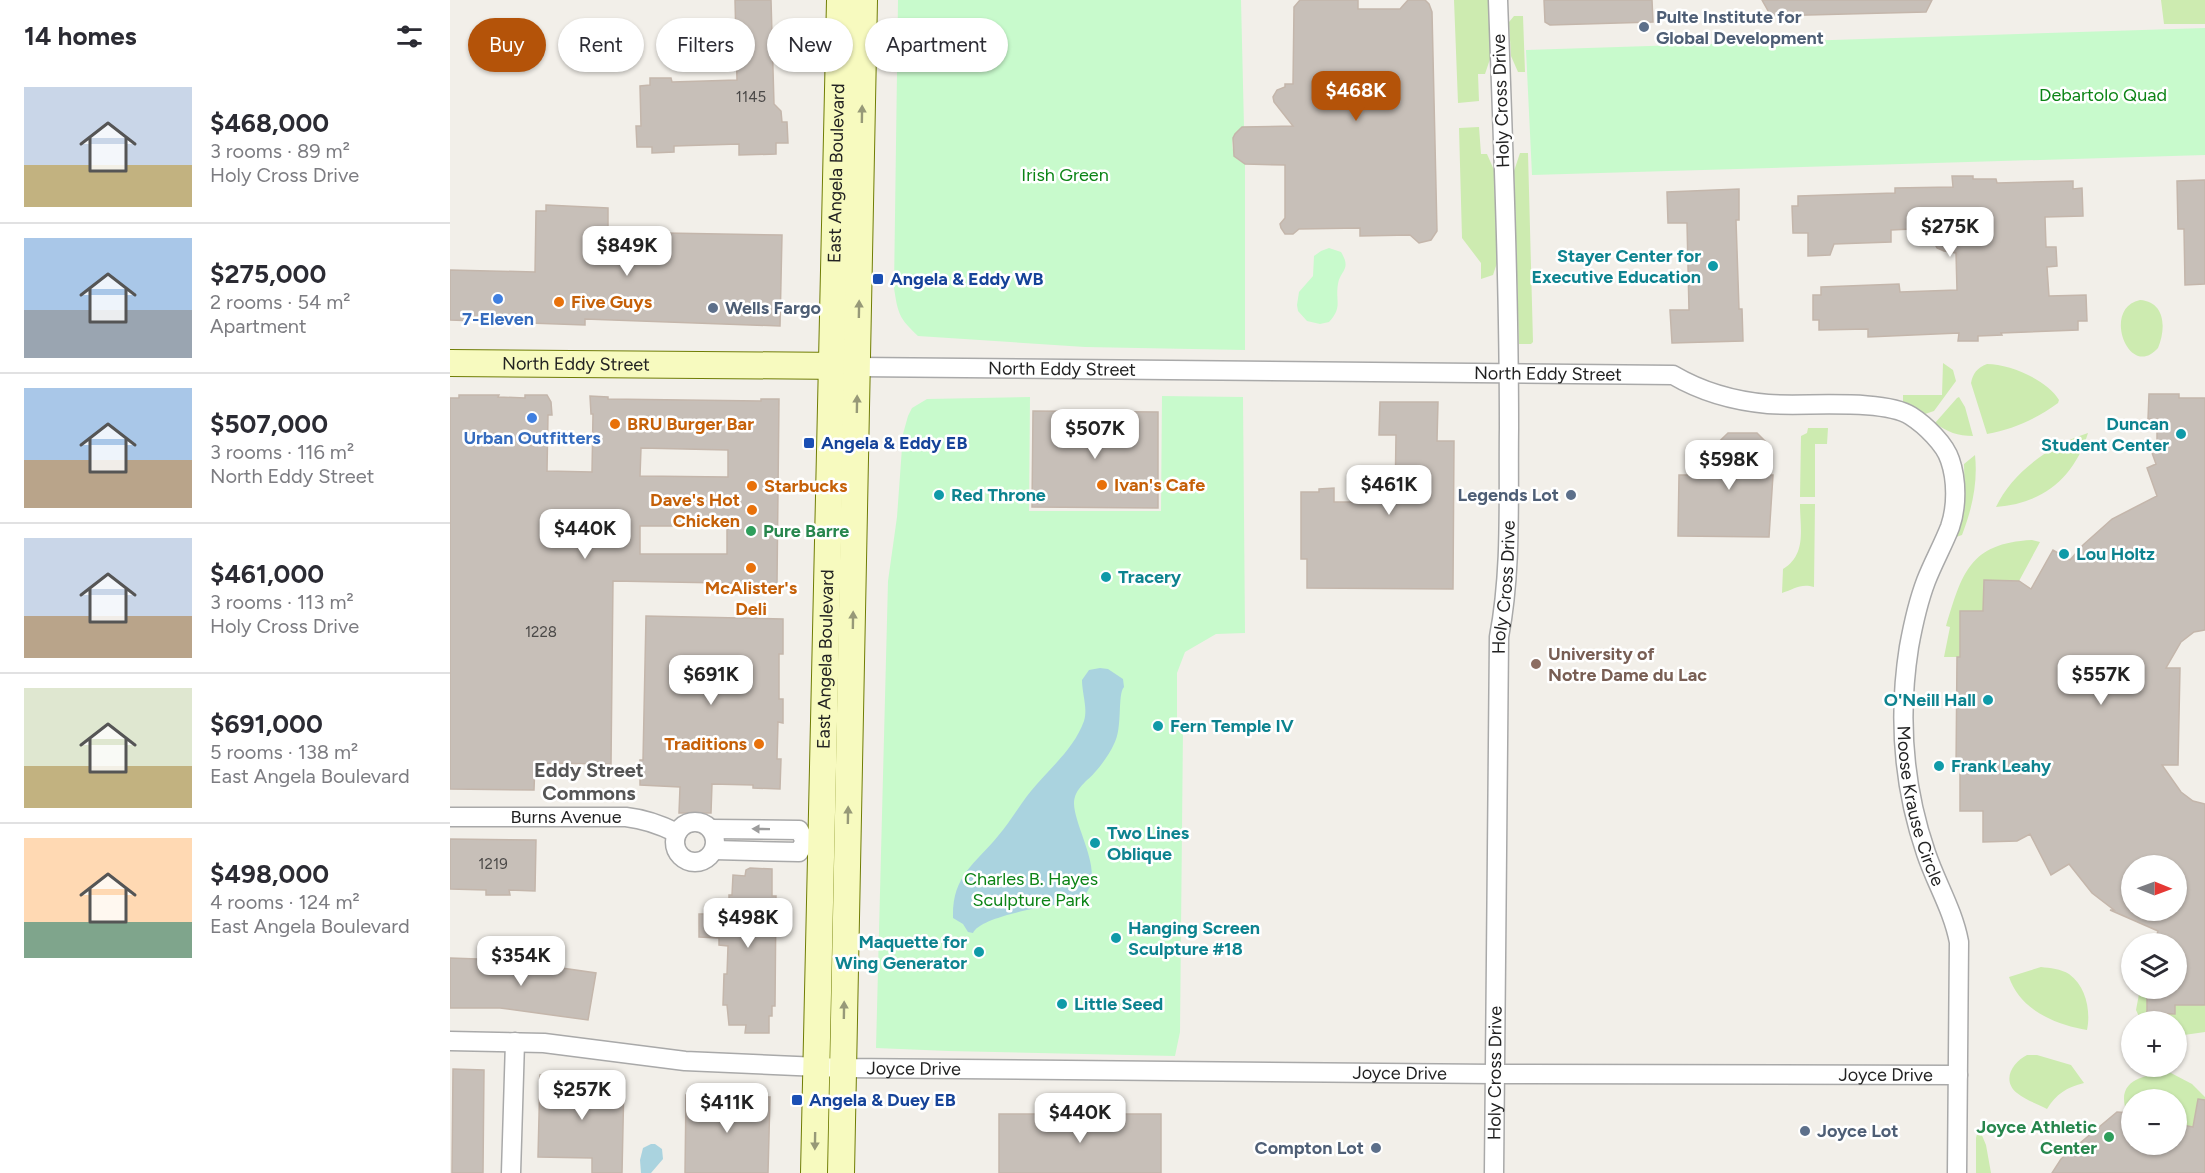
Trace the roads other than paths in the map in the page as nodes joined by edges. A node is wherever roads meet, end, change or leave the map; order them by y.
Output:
1 (840, 0) edge
2 (864, 0) edge
3 (1498, 0) edge
4 (450, 363) edge
5 (831, 365) junction
6 (858, 367) junction
7 (1509, 374) junction
8 (1673, 375) joint
9 (450, 817) edge
10 (711, 829) junction
11 (677, 833) junction
12 (813, 841) junction
13 (714, 850) junction
14 (450, 1041) edge
15 (515, 1042) junction
16 (816, 1067) junction
17 (843, 1068) junction
18 (1495, 1074) junction
19 (1958, 1075) junction
20 (511, 1173) edge
21 (814, 1173) edge
22 (841, 1173) edge
23 (1494, 1173) edge
24 (1958, 1173) edge

1 - 5 main road, East Angela Boulevard
6 -> 2 main road, East Angela Boulevard
3 - 7 street, Holy Cross Drive
4 - 5 main road, North Eddy Street
5 - 6 main road, North Eddy Street
5 - 12 main road, East Angela Boulevard
6 - 7 street, North Eddy Street
17 -> 6 main road, East Angela Boulevard
7 - 8 street, North Eddy Street
7 - 18 street, Holy Cross Drive
8 - 19 street, Moose Krause Circle
9 - 11 street, Burns Avenue
10 - 11 street
12 -> 10 street
10 - 13 street
11 - 13 street
12 - 13 street
12 - 16 main road, East Angela Boulevard
14 - 15 street, Joyce Drive
15 - 16 street, Joyce Drive
15 - 20 street
16 - 17 street, Joyce Drive
16 -> 21 main road, East Angela Boulevard
17 - 18 street, Joyce Drive
17 - 22 main road, East Angela Boulevard
18 - 19 street, Joyce Drive
18 - 23 street, Holy Cross Drive
19 - 24 street, Moose Krause Circle

